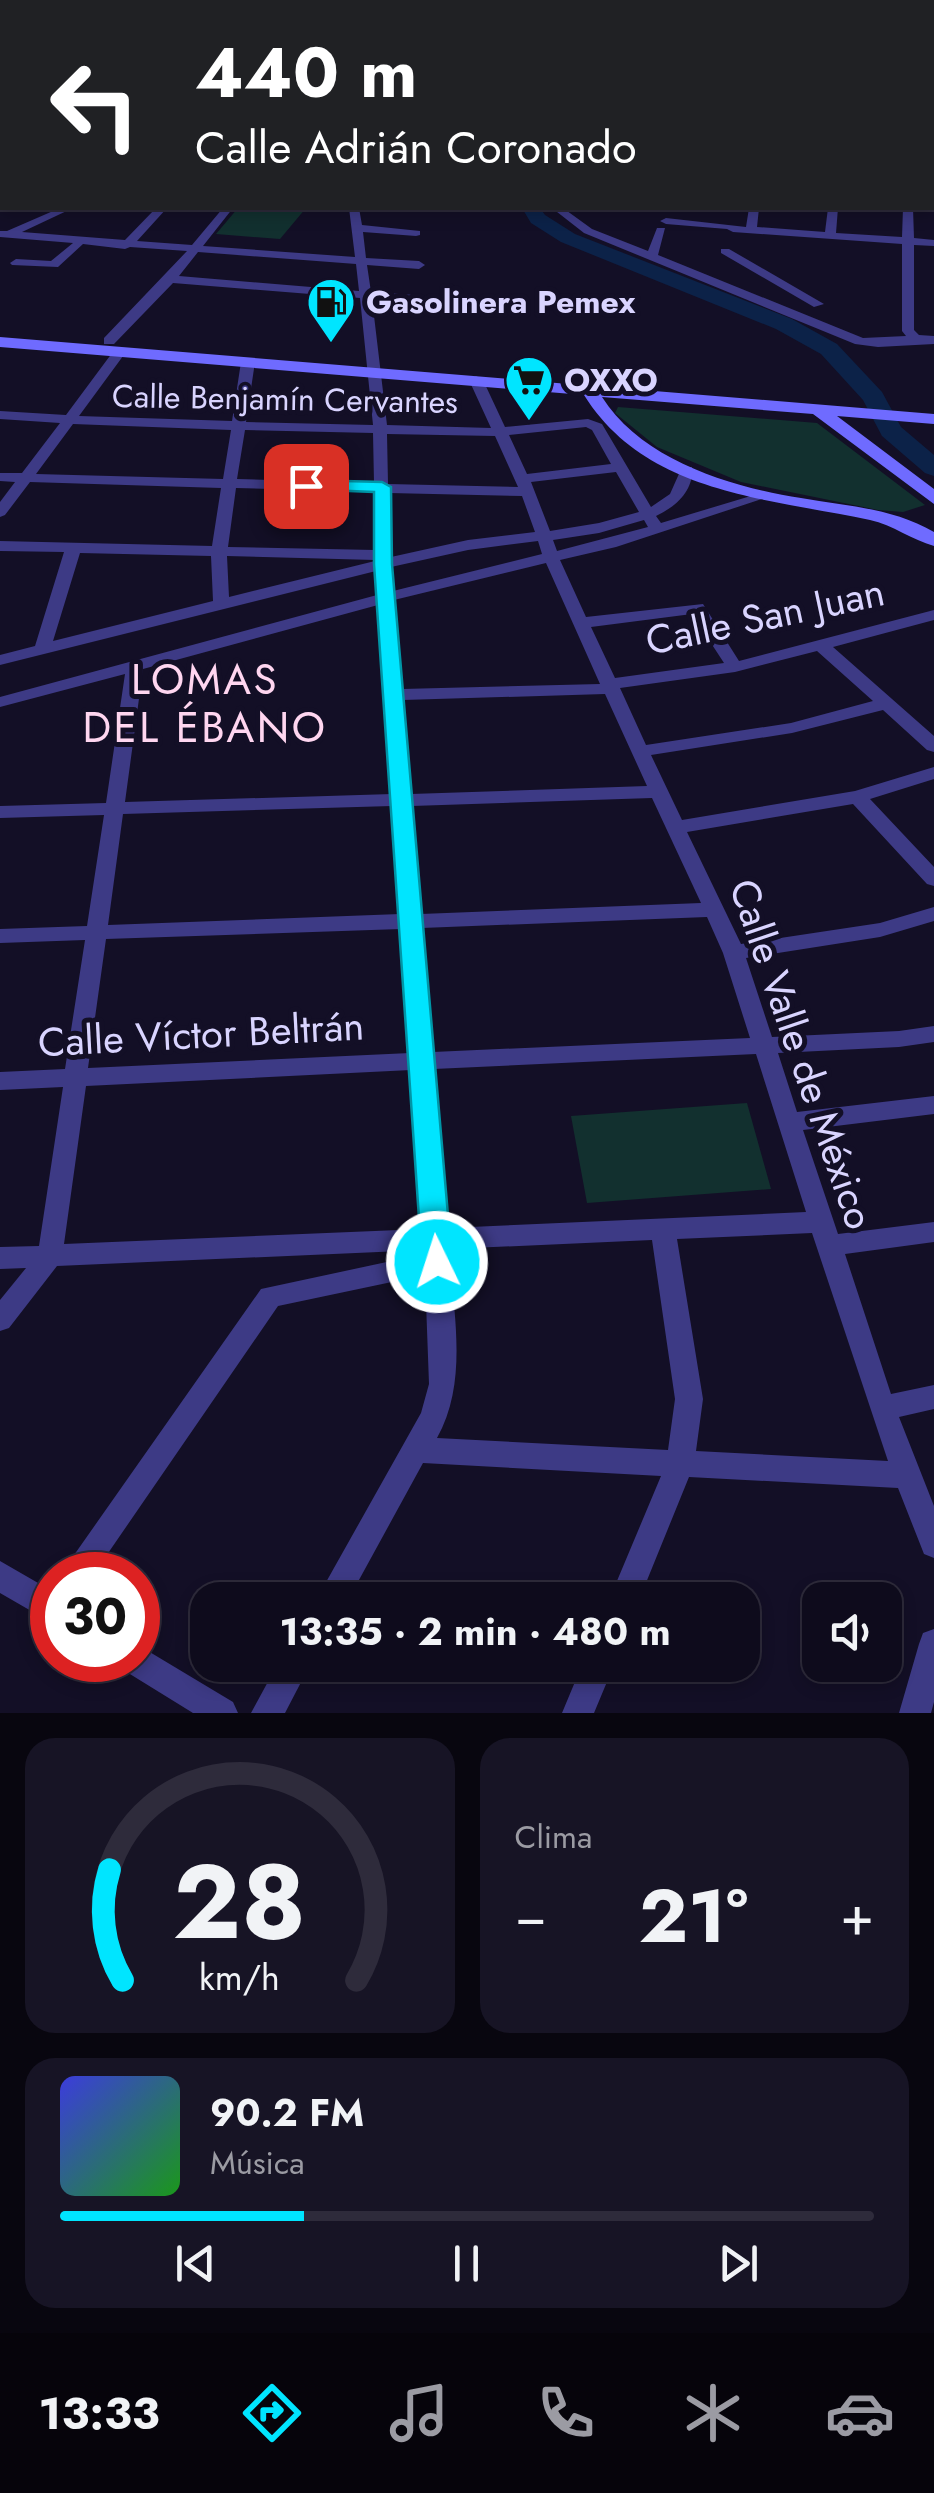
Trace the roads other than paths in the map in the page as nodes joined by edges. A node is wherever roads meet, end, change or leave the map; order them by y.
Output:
1 (63, 210) edge
2 (160, 210) edge
3 (226, 210) edge
4 (354, 210) edge
5 (560, 210) edge
6 (723, 210) edge
7 (754, 210) edge
8 (833, 210) edge
9 (908, 210) edge
10 (733, 227) junction
11 (358, 228) junction
12 (752, 230) junction
13 (416, 233) dead end
14 (3, 236) edge
15 (830, 236) junction
16 (42, 238) junction
17 (908, 242) junction
18 (78, 244) junction
19 (934, 244) edge
20 (126, 245) junction
21 (194, 251) junction
22 (725, 251) junction
23 (652, 258) junction
24 (16, 263) dead end
25 (362, 264) junction
26 (418, 268) dead end
27 (170, 280) junction
28 (717, 284) junction
29 (364, 295) junction
30 (414, 299) dead end
31 (818, 304) dead end
32 (0, 332) edge
33 (910, 336) junction
34 (934, 340) edge
35 (0, 342) edge
36 (114, 346) junction
37 (934, 352) edge
38 (248, 362) junction
39 (375, 368) junction
40 (476, 380) junction
41 (588, 389) junction
42 (813, 404) junction
43 (0, 414) edge
44 (925, 414) edge
45 (68, 421) junction
46 (237, 426) junction
47 (380, 430) junction
48 (499, 432) junction
49 (621, 467) junction
50 (687, 470) junction
51 (0, 477) edge
52 (25, 479) junction
53 (230, 484) junction
54 (525, 486) junction
55 (382, 487) junction
56 (764, 496) junction
57 (934, 498) edge
58 (0, 512) edge
59 (647, 514) junction
60 (658, 530) junction
61 (934, 540) edge
62 (0, 546) edge
63 (74, 546) junction
64 (548, 548) junction
65 (218, 551) junction
66 (382, 560) junction
67 (386, 597) junction
68 (222, 605) junction
69 (934, 615) edge
70 (915, 620) junction
71 (582, 623) junction
72 (934, 636) edge
73 (820, 644) junction
74 (42, 650) junction
75 (0, 660) edge
76 (135, 665) junction
77 (734, 666) junction
78 (610, 686) junction
79 (394, 695) junction
80 (0, 702) edge
81 (888, 703) junction
82 (934, 746) edge
83 (642, 752) junction
84 (934, 773) edge
85 (661, 792) junction
86 (857, 797) junction
87 (402, 800) junction
88 (117, 809) junction
89 (0, 812) edge
90 (677, 827) junction
91 (934, 879) edge
92 (716, 910) junction
93 (934, 914) edge
94 (412, 921) junction
95 (98, 932) junction
96 (0, 936) edge
97 (734, 953) junction
98 (934, 1034) edge
99 (765, 1045) junction
100 (421, 1061) junction
101 (75, 1078) junction
102 (0, 1081) edge
103 (934, 1105) edge
104 (790, 1122) junction
105 (664, 1228) junction
106 (934, 1232) edge
107 (824, 1234) junction
108 (436, 1250) junction
109 (50, 1256) junction
110 (0, 1258) edge
111 (0, 1320) edge
112 (934, 1397) edge
113 (882, 1408) junction
114 (416, 1450) junction
115 (681, 1462) junction
116 (906, 1475) junction
117 (934, 1544) edge
118 (91, 1552) edge
119 (0, 1576) edge
120 (341, 1582) edge
121 (631, 1582) edge
122 (30, 1594) edge
123 (934, 1644) edge
124 (160, 1675) edge
125 (284, 1682) edge
126 (591, 1682) edge
127 (222, 1713) edge
128 (266, 1713) edge
129 (578, 1713) edge
130 (916, 1713) edge

1 - 14 street
2 - 20 street
3 - 21 street
4 - 11 street
5 - 23 street
6 - 10 street
7 - 12 street
8 - 15 street
9 - 17 street
10 - 12 street
10 - 22 street
10 - 23 street
11 - 13 street
11 - 25 street
12 - 15 street
14 - 16 street
15 - 17 street
16 - 18 street
16 - 20 street
17 - 19 street
17 - 33 street
18 - 20 street
18 - 24 street
20 - 21 street
21 - 25 street
21 - 27 street
22 - 28 street
22 - 31 street
23 - 28 street
25 - 26 street
25 - 29 street
27 - 29 street
27 - 36 street
28 - 33 street
29 - 30 street
29 - 39 street
32 - 36 main road
33 - 34 street
33 - 37 street
35 - 36 main road
36 - 38 main road
36 - 39 main road
36 - 45 street
38 - 39 main road
38 - 46 street
39 - 40 main road
39 - 42 main road
39 - 47 street
40 - 41 main road
40 - 48 street, Calle Valle de México
41 - 42 main road
41 - 50 main road
42 - 44 main road
42 - 57 main road
43 - 45 street, Calle Benjamín Cervantes
45 - 46 street, Calle Benjamín Cervantes
45 - 52 street
46 - 47 street, Calle Benjamín Cervantes
46 - 53 street
47 - 48 street, Calle Benjamín Cervantes
47 - 55 street
48 - 49 street, Calle Benjamín Cervantes
48 - 54 street, Calle Valle de México
49 - 54 street
49 - 59 street
50 - 56 main road
50 - 59 street
51 - 52 street
52 - 53 street
52 - 58 street
53 - 55 street
53 - 65 street
54 - 55 street
54 - 64 street, Calle Valle de México
55 - 66 street
56 - 60 street
56 - 61 main road
59 - 60 street
59 - 64 street
60 - 64 street
62 - 63 street
63 - 65 street
63 - 74 street
64 - 66 street
64 - 67 street
64 - 71 street, Calle Valle de México
65 - 66 street
65 - 68 street
66 - 67 street
66 - 68 street
67 - 76 street
67 - 79 street
68 - 74 street
69 - 70 street, Calle San Juan
70 - 72 street
70 - 73 street, Calle San Juan
71 - 77 street
71 - 78 street, Calle Valle de México
73 - 77 street, Calle San Juan
73 - 81 street
74 - 75 street
76 - 80 street
76 - 88 street
77 - 78 street, Calle San Juan
78 - 79 street, Calle San Juan
78 - 83 street, Calle Valle de México
79 - 87 street
81 - 82 street
81 - 83 street
83 - 85 street, Calle Valle de México
84 - 86 street
85 - 87 street
85 - 90 street, Calle Valle de México
86 - 90 street
86 - 91 street
87 - 88 street
87 - 94 street
88 - 89 street
88 - 95 street
90 - 92 street, Calle Valle de México
92 - 94 street
92 - 97 street, Calle Valle de México
93 - 97 street
94 - 95 street
94 - 100 street
95 - 96 street
95 - 101 street
97 - 99 street, Calle Valle de México
98 - 99 street, Calle Víctor Beltrán
99 - 100 street, Calle Víctor Beltrán
99 - 104 street, Calle Valle de México
100 - 101 street, Calle Víctor Beltrán
100 - 108 street
101 - 102 street, Calle Víctor Beltrán
101 - 109 street
103 - 104 street
104 - 107 street, Calle Valle de México
105 - 107 street
105 - 108 street
105 - 115 street
106 - 107 street
107 - 113 street, Calle Valle de México
108 - 109 street
108 - 114 street
108 - 118 street
109 - 110 street
109 - 111 street
112 - 113 street
113 - 116 street, Calle Valle de México
114 - 115 street
114 - 120 street
115 - 116 street
115 - 121 street
116 - 117 street, Calle Valle de México
119 - 122 street
123 - 130 street
124 - 127 street
125 - 128 street
126 - 129 street

